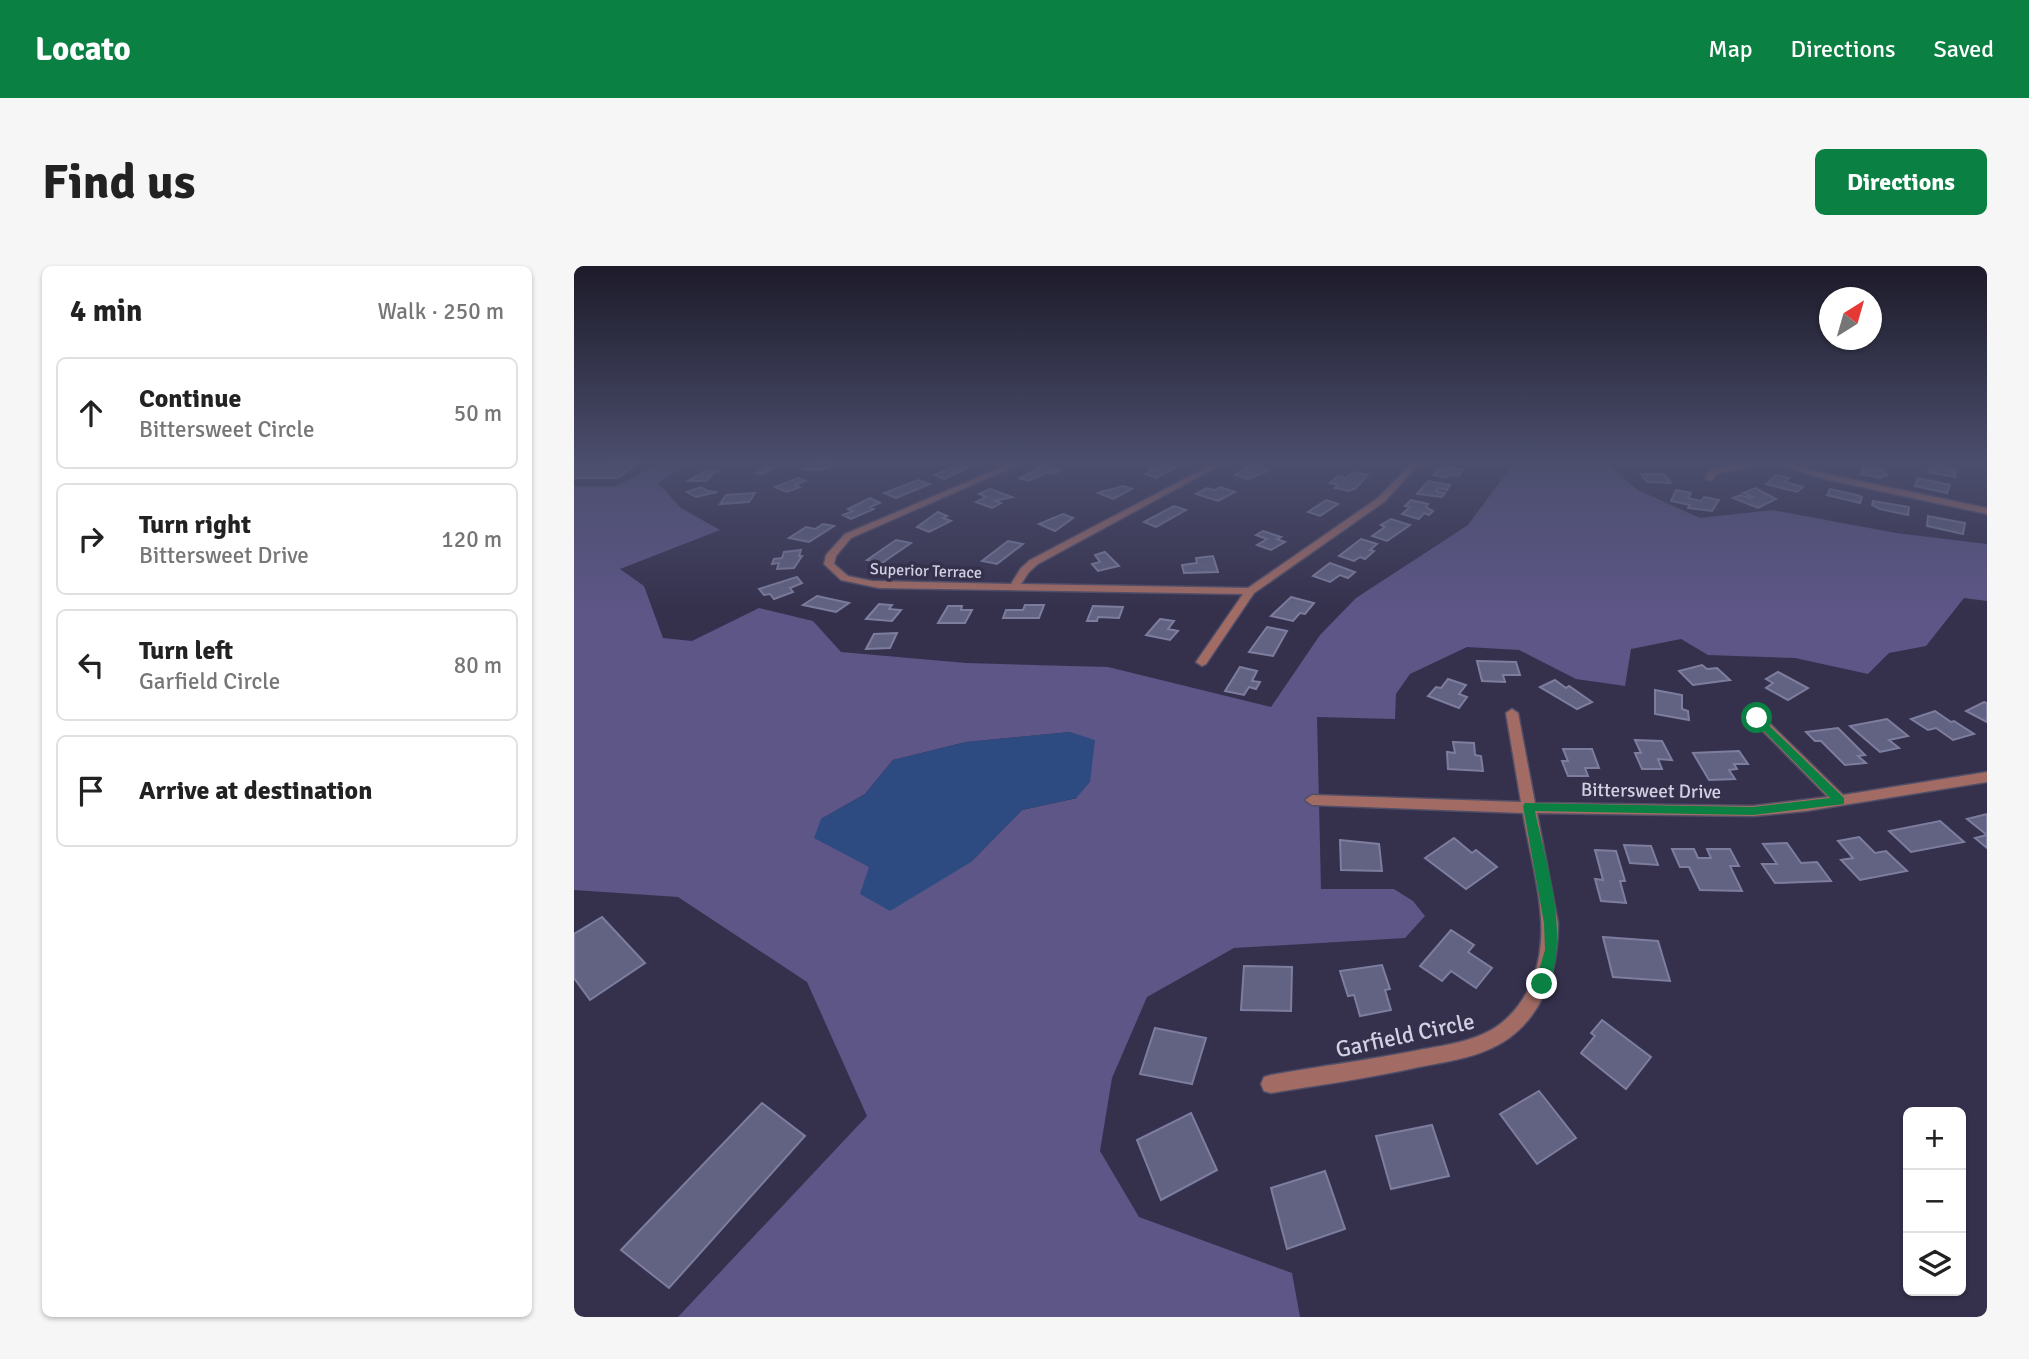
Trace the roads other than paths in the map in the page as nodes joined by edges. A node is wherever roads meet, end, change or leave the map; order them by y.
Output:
1 (904, 512) edge
2 (1128, 512) edge
3 (1364, 512) edge
4 (1014, 588) junction
5 (1250, 591) junction
6 (1202, 662) dead end
7 (1512, 713) dead end
8 (1757, 718) dead end
9 (1987, 777) edge
10 (1312, 800) dead end
11 (1840, 801) junction
12 (1529, 806) junction
13 (1272, 1084) dead end

1 - 4 street, Superior Terrace
2 - 4 street
3 - 5 street
4 - 5 street, Superior Terrace
5 - 6 street
7 - 12 street, Garfield Circle
8 - 11 street
9 - 11 street, Bittersweet Drive
10 - 12 street, Bittersweet Drive
11 - 12 street, Bittersweet Drive
12 - 13 street, Garfield Circle

